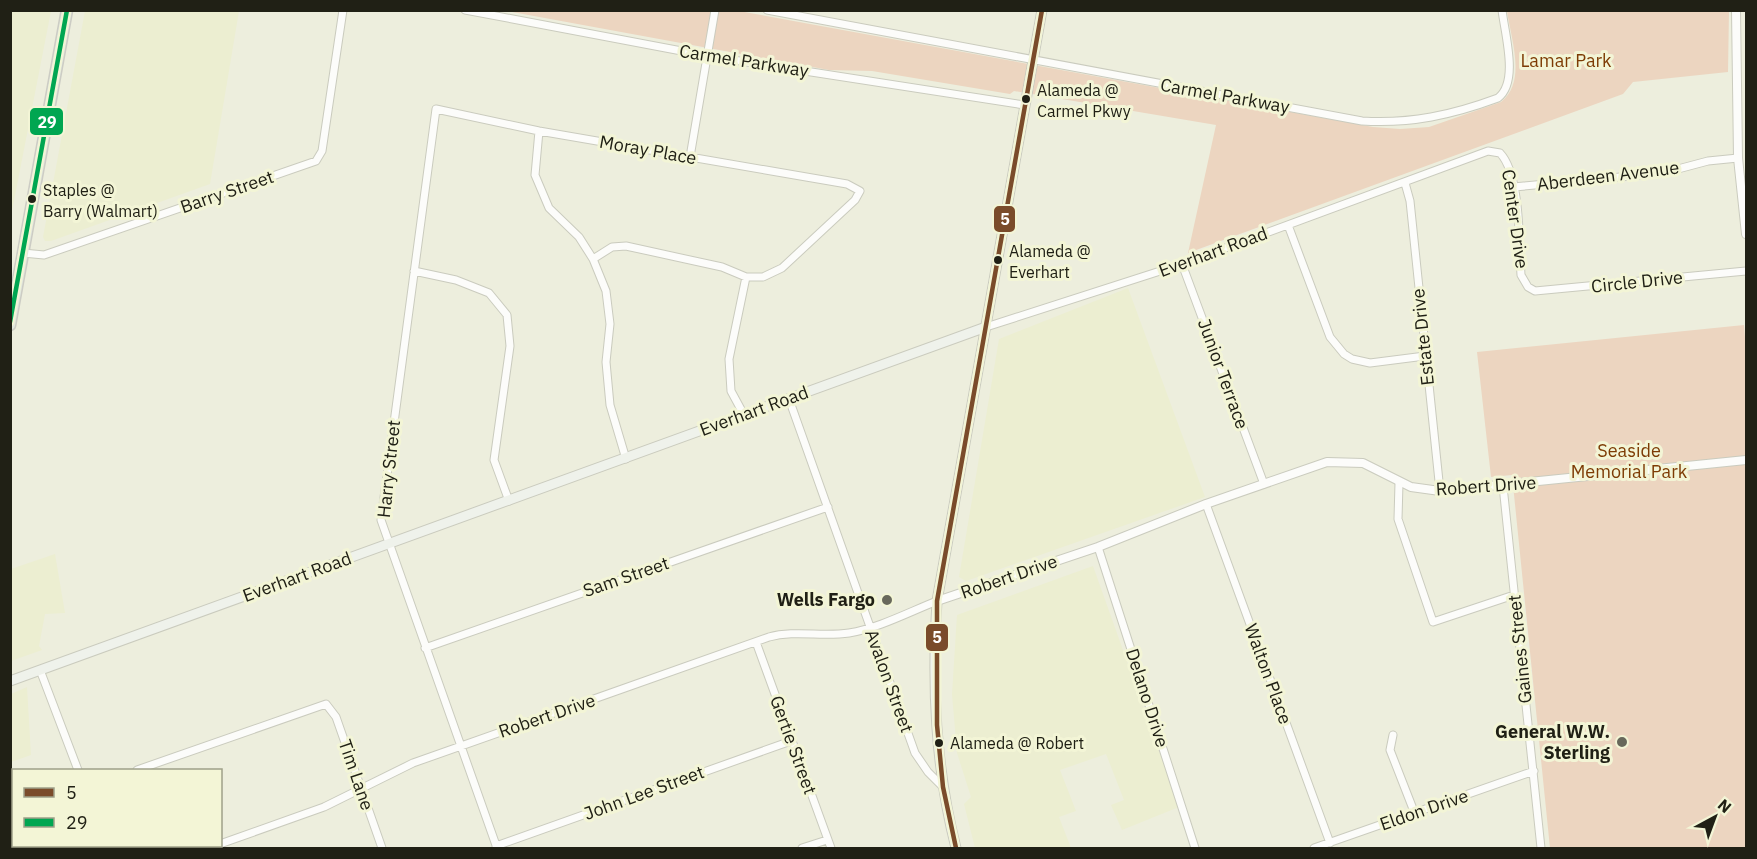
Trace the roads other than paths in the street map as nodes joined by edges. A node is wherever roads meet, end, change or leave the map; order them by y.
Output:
1 (67, 10) edge
2 (343, 10) edge
3 (465, 10) edge
4 (715, 10) edge
5 (767, 10) edge
6 (1042, 10) edge
7 (1502, 10) edge
8 (1736, 10) edge
9 (708, 56) junction
10 (1033, 60) junction
11 (1024, 105) junction
12 (436, 110) joint
13 (1746, 113) edge
14 (1736, 114) junction
15 (539, 131) junction
16 (1500, 153) joint
17 (690, 157) junction
18 (1738, 158) junction
19 (1405, 183) junction
20 (1514, 187) junction
21 (1288, 225) junction
22 (1746, 234) edge
23 (24, 253) junction
24 (593, 259) junction
25 (1182, 264) junction
26 (414, 271) junction
27 (1746, 271) edge
28 (746, 278) junction
29 (1528, 286) joint
30 (10, 325) edge
31 (986, 327) junction
32 (1425, 356) junction
33 (789, 399) junction
34 (744, 415) junction
35 (626, 459) junction
36 (1746, 460) edge
37 (1400, 483) junction
38 (1263, 484) junction
39 (1503, 486) junction
40 (1440, 491) junction
41 (509, 501) junction
42 (1206, 504) junction
43 (828, 507) junction
44 (388, 544) junction
45 (1098, 547) junction
46 (1514, 595) junction
47 (938, 601) junction
48 (868, 627) junction
49 (756, 642) junction
50 (425, 648) junction
51 (40, 670) junction
52 (10, 681) edge
53 (1393, 735) dead end
54 (791, 741) junction
55 (460, 746) junction
56 (77, 769) edge
57 (144, 769) edge
58 (1534, 771) junction
59 (942, 786) junction
60 (360, 788) junction
61 (1415, 814) junction
62 (827, 840) junction
63 (1330, 843) junction
64 (222, 844) edge
65 (496, 847) edge
66 (382, 849) edge
67 (802, 849) edge
68 (831, 849) edge
69 (956, 849) edge
70 (1196, 849) edge
71 (1314, 849) edge
72 (1541, 849) edge

1 - 23 main road
2 - 23 street, Barry Street
3 - 9 street, Carmel Parkway
4 - 9 street
5 - 10 street, Carmel Parkway
6 - 10 main road
7 - 10 street, Carmel Parkway
8 - 14 street
9 - 11 street, Carmel Parkway
9 - 17 street
10 - 11 main road
11 - 31 main road
12 - 15 street, Moray Place
12 - 26 street, Harry Street
13 - 14 street
14 - 18 street
15 - 17 street, Moray Place
15 - 24 street
16 - 19 street, Everhart Road
16 - 20 street, Center Drive
17 - 28 street, Moray Place
18 - 20 street, Aberdeen Avenue
18 - 22 street
19 - 21 street, Everhart Road
19 - 32 street, Estate Drive
20 - 29 street, Center Drive
21 - 25 street, Everhart Road
21 - 32 street
23 - 30 main road
24 - 28 street
24 - 35 street
25 - 31 street, Everhart Road
25 - 38 street, Junior Terrace
26 - 41 street
26 - 44 street, Harry Street
27 - 29 street, Circle Drive
28 - 34 street
31 - 33 main road, Everhart Road
31 - 47 main road
32 - 40 street, Estate Drive
33 - 34 main road, Everhart Road
33 - 43 street, Avalon Street
34 - 35 main road, Everhart Road
35 - 41 main road, Everhart Road
36 - 39 street, Robert Drive
37 - 38 street, Robert Drive
37 - 40 street, Robert Drive
37 - 46 street
38 - 42 street, Robert Drive
39 - 40 street, Robert Drive
39 - 46 street, Gaines Street
41 - 44 main road, Everhart Road
42 - 45 street, Robert Drive
42 - 63 street, Walton Place
43 - 48 street, Avalon Street
43 - 50 street, Sam Street
44 - 50 street, Harry Street
44 - 51 main road, Everhart Road
45 - 47 street, Robert Drive
45 - 70 street, Delano Drive
46 - 58 street, Gaines Street
47 - 48 street, Robert Drive
47 - 59 main road
48 - 49 street, Robert Drive
48 - 59 street, Avalon Street
49 - 54 street, Gertie Street
49 - 55 street, Robert Drive
50 - 55 street, Harry Street
51 - 52 main road, Everhart Road
51 - 56 street
53 - 61 street
54 - 62 street, Gertie Street
54 - 65 street, John Lee Street
55 - 60 street, Robert Drive
55 - 65 street, Harry Street
57 - 60 street, Tim Lane
58 - 61 street, Eldon Drive
58 - 72 street, Gaines Street
59 - 69 main road
60 - 64 street, Robert Drive
60 - 66 street, Tim Lane
61 - 63 street, Eldon Drive
62 - 67 street
62 - 68 street, Gertie Street
63 - 71 street, Eldon Drive

